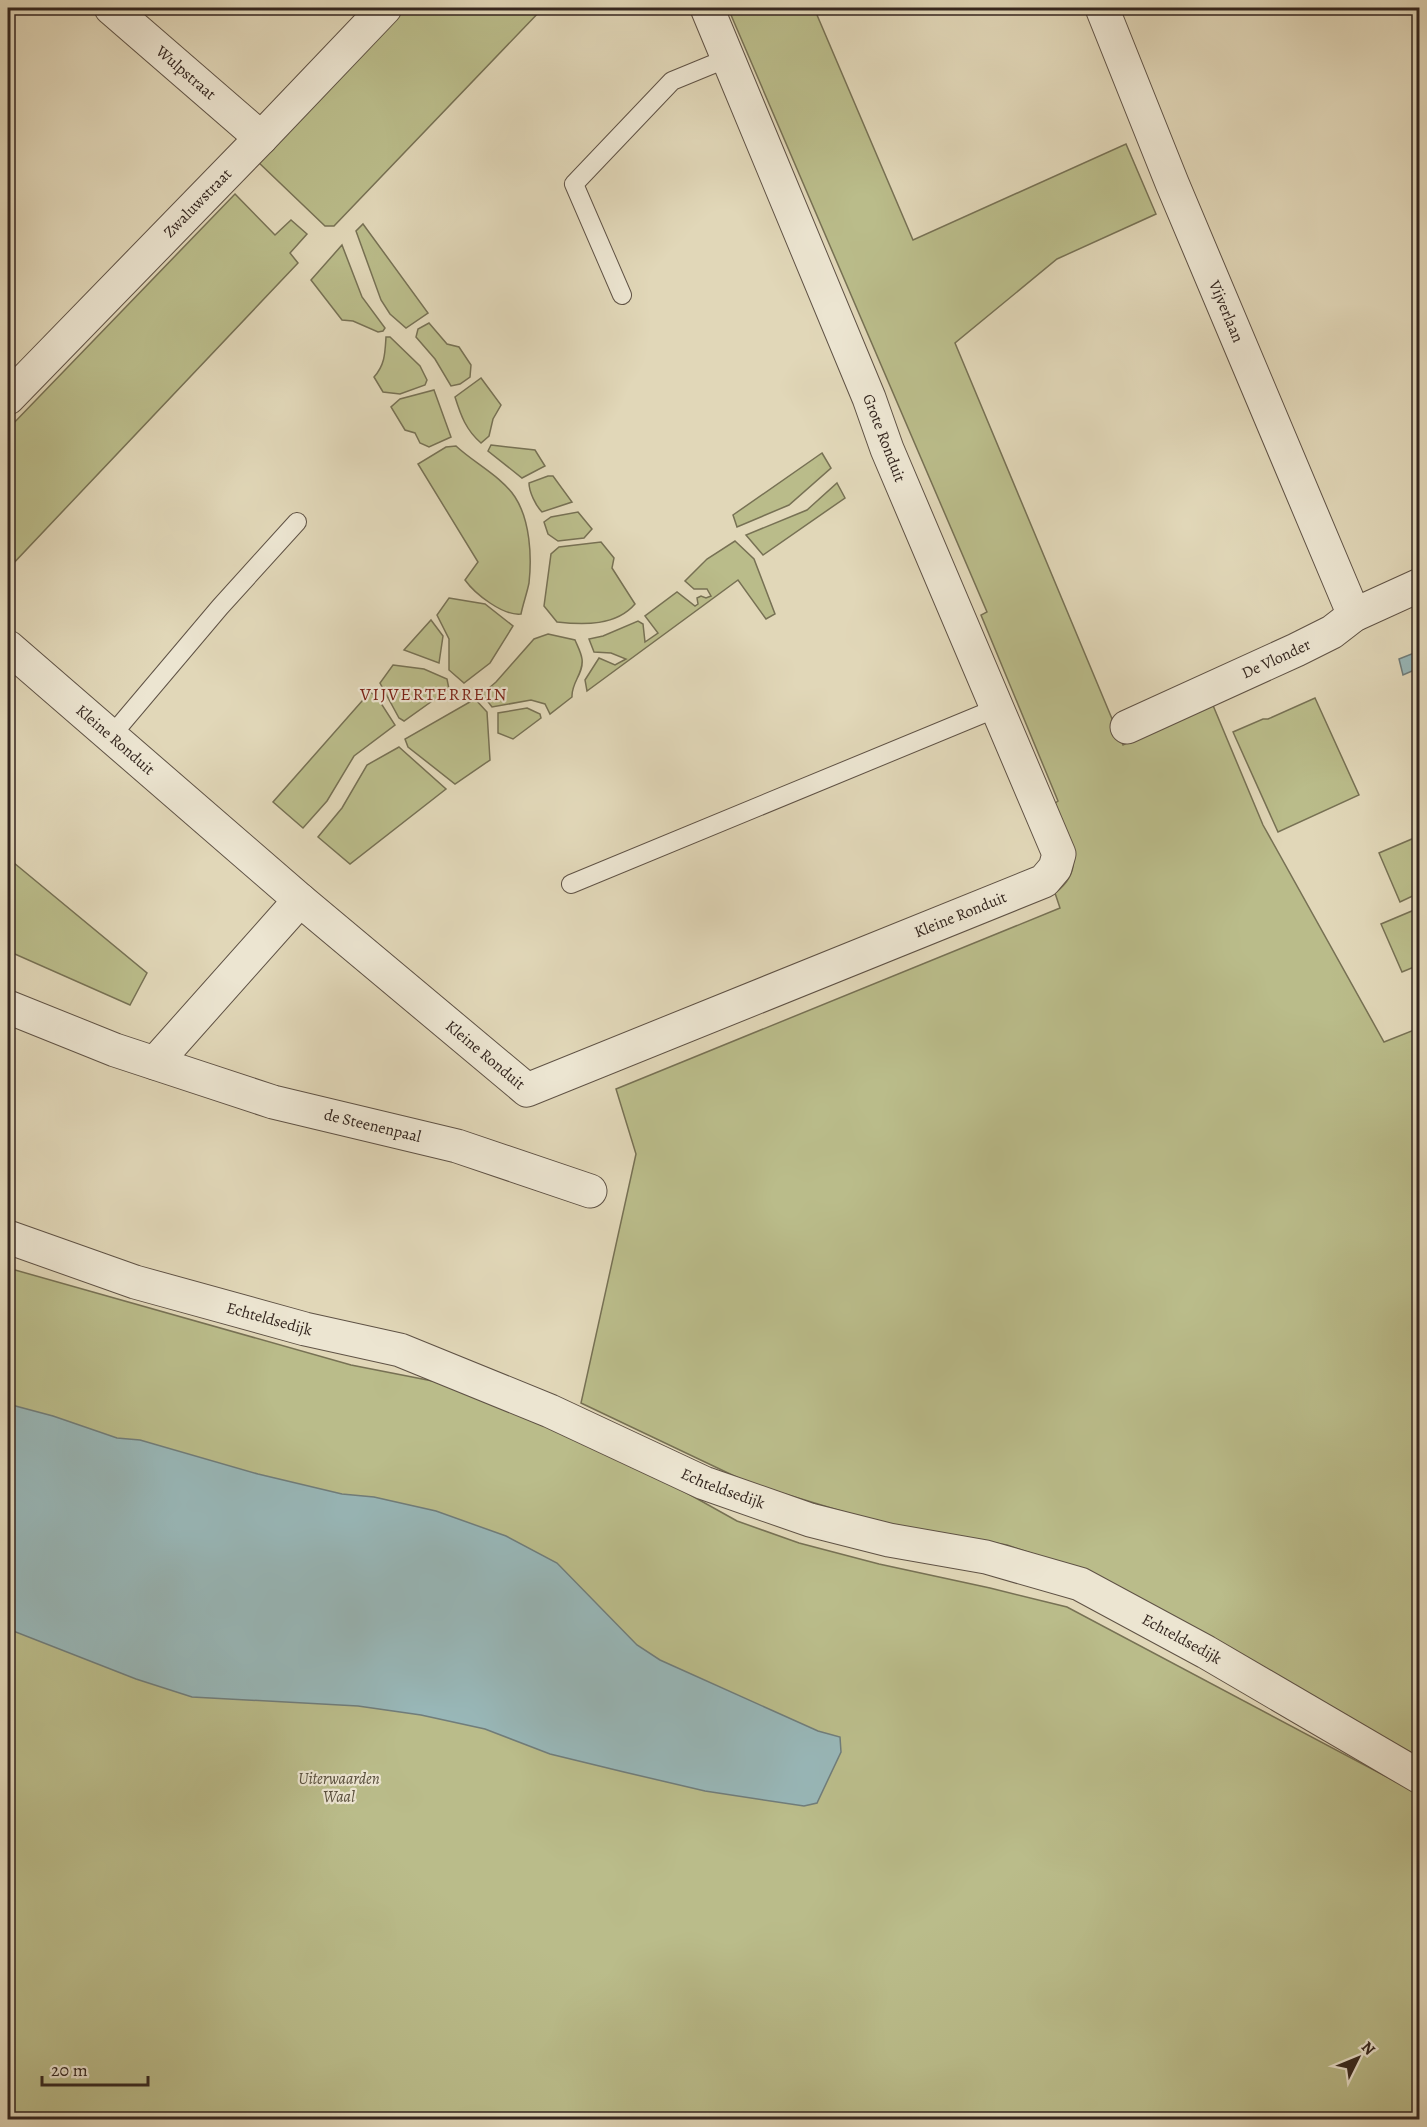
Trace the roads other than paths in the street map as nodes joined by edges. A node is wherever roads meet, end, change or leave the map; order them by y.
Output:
1 (111, 8) edge
2 (385, 8) edge
3 (707, 8) edge
4 (1101, 8) edge
5 (728, 58) junction
6 (261, 138) junction
7 (622, 295) dead end
8 (8, 398) edge
9 (297, 522) dead end
10 (1419, 585) edge
11 (1354, 615) junction
12 (8, 647) edge
13 (997, 708) junction
14 (1127, 727) dead end
15 (111, 736) junction
16 (1055, 868) joint
17 (571, 884) dead end
18 (300, 900) junction
19 (8, 1007) edge
20 (155, 1063) junction
21 (590, 1191) dead end
22 (8, 1237) edge
23 (1419, 1776) edge

1 - 6 street, Wulpstraat
2 - 6 street, Zwaluwstraat
3 - 5 street, Grote Ronduit
4 - 11 street, Vijverlaan
5 - 7 lane
5 - 13 street, Grote Ronduit
6 - 8 street, Zwaluwstraat
9 - 15 lane
10 - 11 street, De Vlonder
11 - 14 street, De Vlonder
12 - 15 street, Kleine Ronduit
13 - 16 street, Grote Ronduit
13 - 17 lane
15 - 18 street, Kleine Ronduit
16 - 18 street, Kleine Ronduit
18 - 20 street
19 - 20 street, de Steenenpaal
20 - 21 street, de Steenenpaal
22 - 23 street, Echteldsedijk

